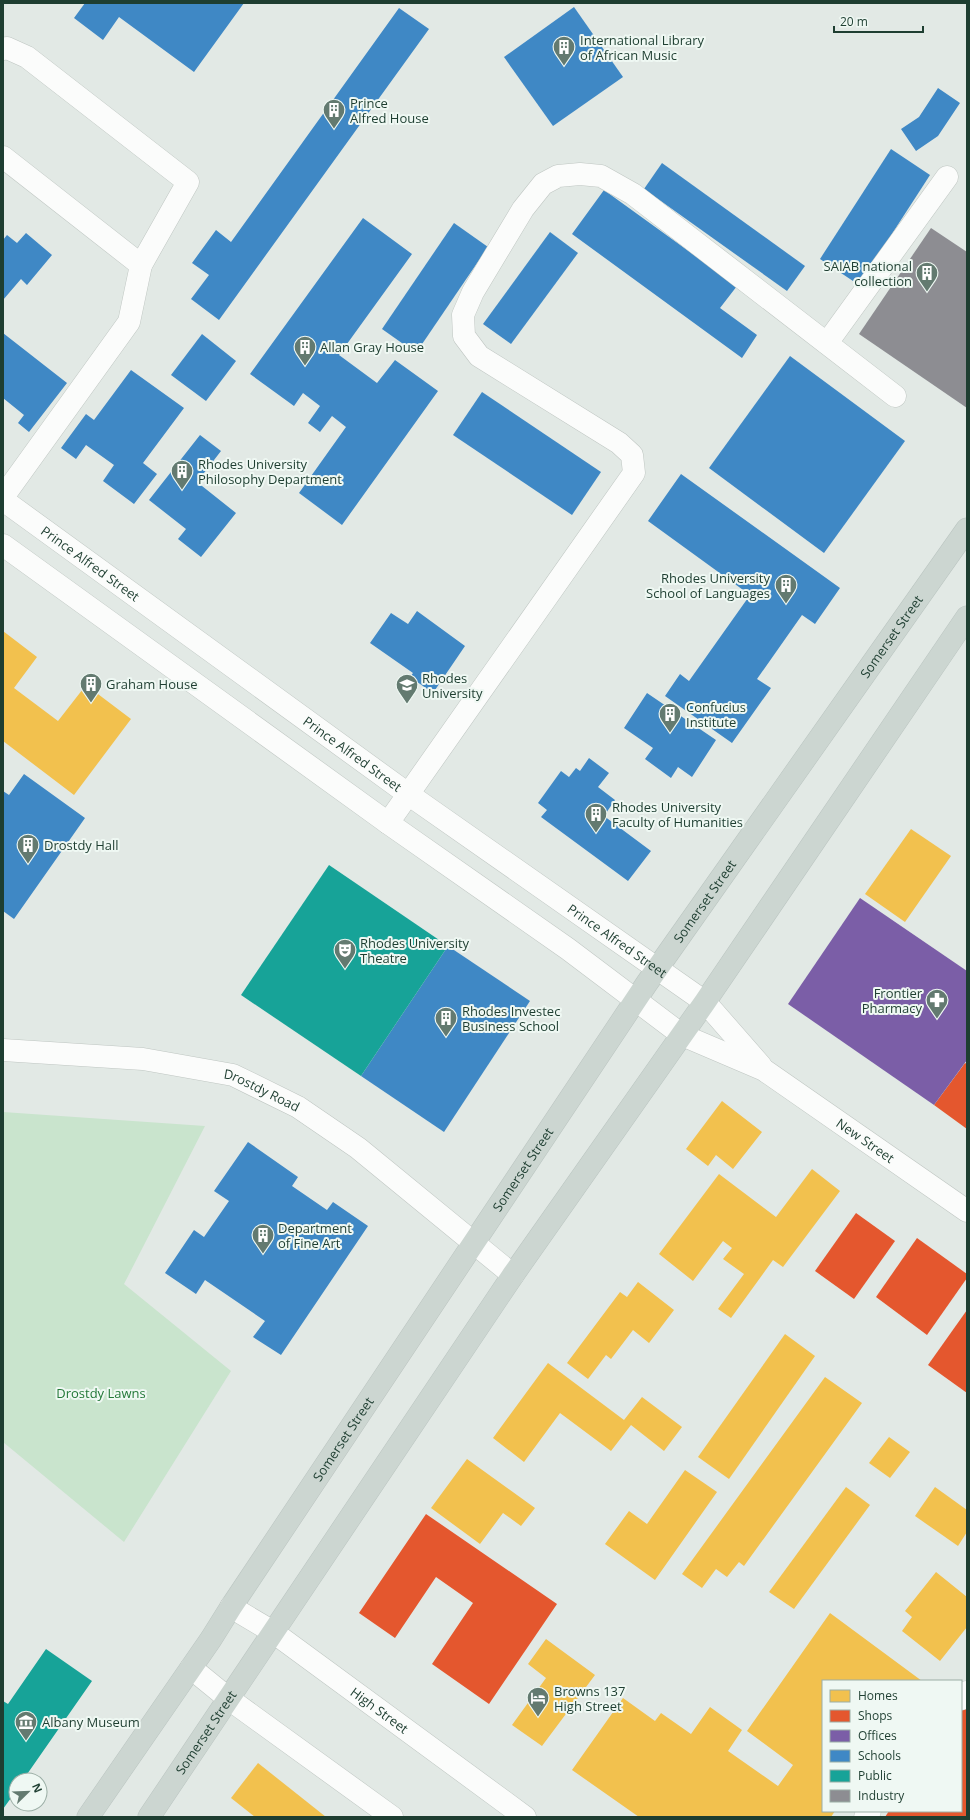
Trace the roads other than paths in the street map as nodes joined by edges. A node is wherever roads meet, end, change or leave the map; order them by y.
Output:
1 (3, 49) edge
2 (3, 157) edge
3 (947, 177) dead end
4 (141, 264) junction
5 (827, 343) junction
6 (895, 396) dead end
7 (3, 499) edge
8 (967, 529) edge
9 (3, 545) edge
10 (967, 618) edge
11 (408, 794) junction
12 (388, 823) junction
13 (658, 968) junction
14 (635, 1000) junction
15 (705, 1002) junction
16 (682, 1035) junction
17 (3, 1050) edge
18 (764, 1070) junction
19 (967, 1211) edge
20 (475, 1243) junction
21 (513, 1275) junction
22 (231, 1607) junction
23 (273, 1632) junction
24 (191, 1668) junction
25 (229, 1699) junction
26 (88, 1817) edge
27 (149, 1817) edge
28 (392, 1817) edge
29 (525, 1817) edge

1 - 4 street
2 - 4 street
3 - 5 street
4 - 7 street
5 - 6 street
5 - 11 street
7 - 11 street, Prince Alfred Street
8 - 13 main road, Somerset Street
9 - 12 street
10 - 15 main road, Somerset Street
11 - 12 street
11 - 13 street, Prince Alfred Street
12 - 14 street
13 - 14 main road, Somerset Street
13 - 15 street, Prince Alfred Street
14 - 16 street
14 - 20 main road, Somerset Street
15 - 16 main road, Somerset Street
15 - 18 street, New Street
16 - 18 street, New Street
16 - 21 main road, Somerset Street
17 - 20 street, Drostdy Road
18 - 19 street, New Street
20 - 21 street, Drostdy Road
20 - 22 main road, Somerset Street
21 - 23 main road, Somerset Street
22 - 23 street, High Street
22 - 24 main road, Somerset Street
23 - 25 main road, Somerset Street
23 - 29 street, High Street
24 - 25 street
24 - 26 main road, Somerset Street
25 - 27 main road, Somerset Street
25 - 28 street

